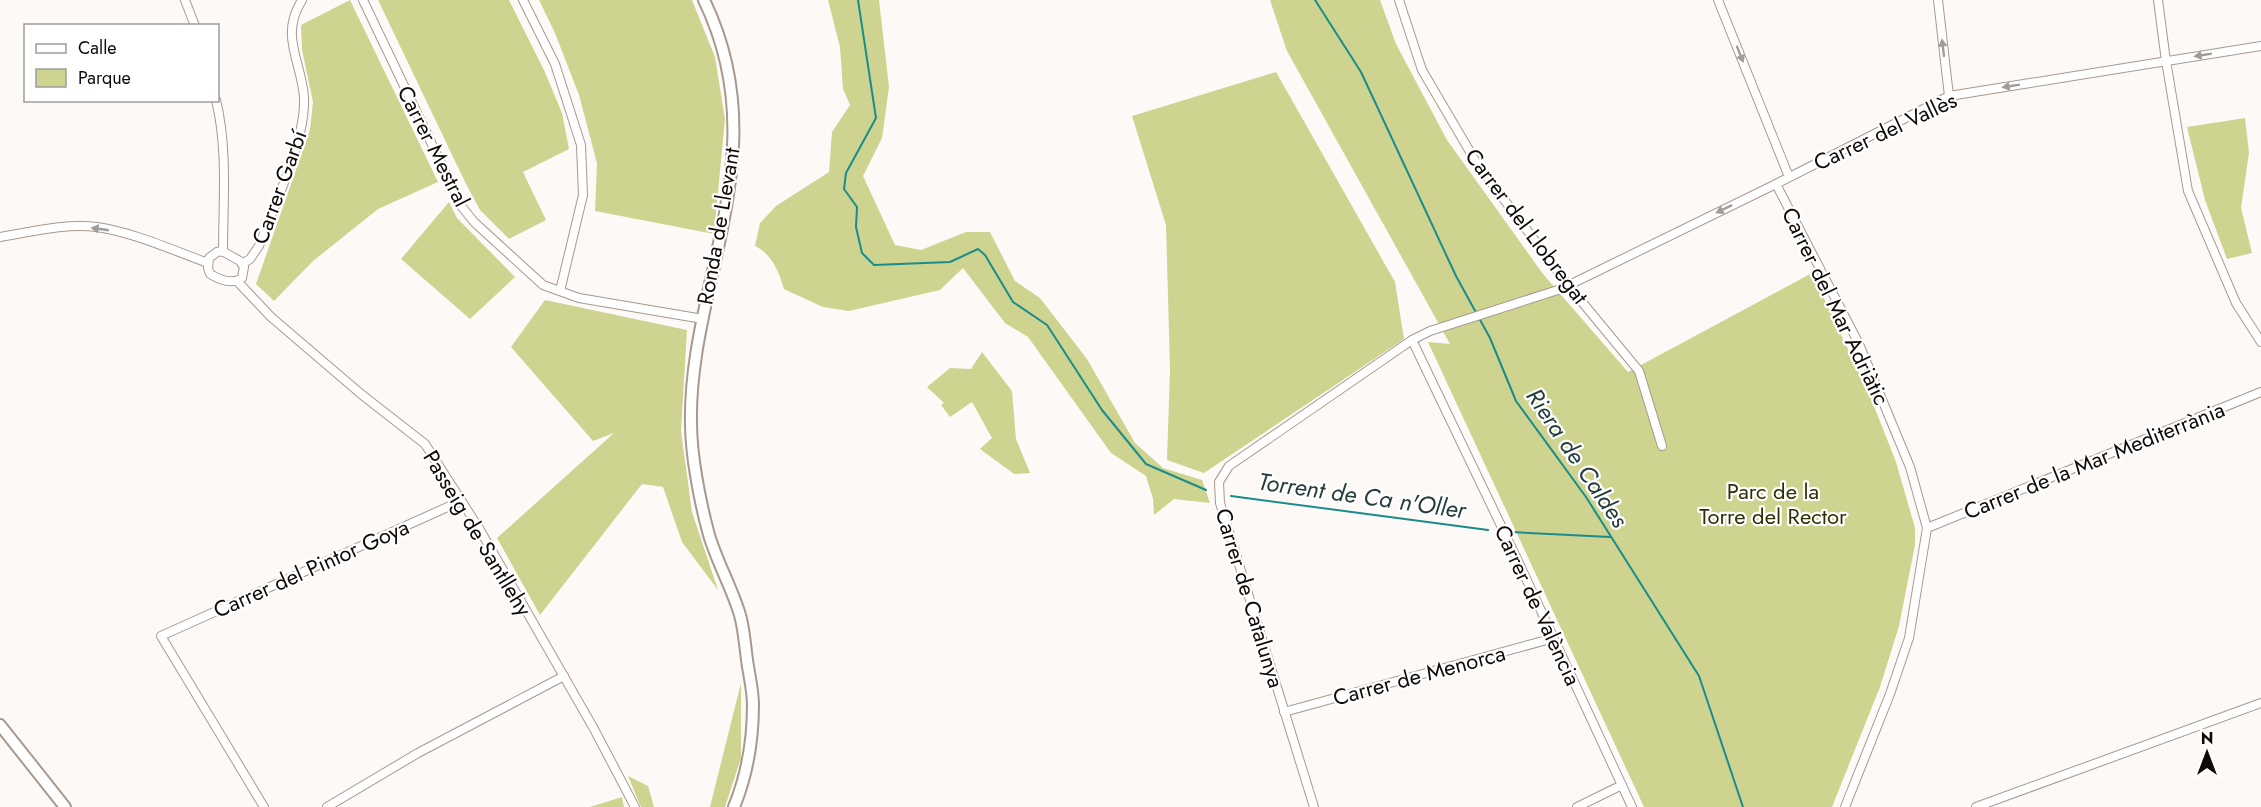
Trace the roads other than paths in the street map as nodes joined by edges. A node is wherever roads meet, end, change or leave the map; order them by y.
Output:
1 (185, 0) edge
2 (302, 0) edge
3 (363, 0) edge
4 (523, 0) edge
5 (704, 0) edge
6 (1399, 0) edge
7 (1718, 0) edge
8 (1938, 0) edge
9 (2158, 0) edge
10 (194, 24) edge
11 (2261, 46) edge
12 (2166, 61) junction
13 (1949, 96) junction
14 (216, 102) edge
15 (1789, 177) junction
16 (1776, 184) junction
17 (0, 237) edge
18 (224, 252) junction
19 (208, 263) junction
20 (242, 264) junction
21 (237, 281) junction
22 (1568, 285) junction
23 (560, 291) junction
24 (1516, 305) joint
25 (703, 319) junction
26 (1412, 340) junction
27 (2261, 342) edge
28 (2261, 392) edge
29 (1662, 446) dead end
30 (461, 501) junction
31 (1927, 528) junction
32 (1554, 638) junction
33 (564, 676) junction
34 (2261, 703) edge
35 (1284, 712) junction
36 (0, 725) edge
37 (1622, 785) junction
38 (65, 807) edge
39 (264, 807) edge
40 (327, 807) edge
41 (635, 807) edge
42 (734, 807) edge
43 (1314, 807) edge
44 (1577, 807) edge
45 (1632, 807) edge
46 (1845, 807) edge
47 (1976, 807) edge

1 - 10 street
2 - 20 street, Carrer Garbí
3 - 23 street, Carrer Mestral
4 - 23 street
5 - 25 main road, Ronda de Llevant
6 - 22 street, Carrer del Llobregat
7 -> 15 street
13 -> 8 street
9 - 12 street
11 -> 12 street, Carrer del Vallès
12 -> 13 street, Carrer del Vallès
12 - 27 street
13 - 15 street, Carrer del Vallès
14 - 18 street
15 - 16 street, Carrer del Vallès
16 -> 22 street, Carrer del Vallès
16 - 31 street, Carrer del Mar Adriàtic
19 -> 17 street
18 - 19 street
18 - 20 street
19 - 21 street
20 - 21 street
21 - 30 street, Passeig de Santllehy
22 - 24 street, Carrer del Vallès
22 - 29 street, Carrer del Llobregat
23 - 25 street, Carrer Mestral
24 - 26 street, Carrer de Catalunya
25 - 42 main road, Ronda de Llevant
26 - 32 street, Carrer de València
26 - 35 street, Carrer de Catalunya
28 - 31 street, Carrer de la Mar Mediterrània
30 - 33 street, Passeig de Santllehy
30 - 39 street, Carrer del Pintor Goya
31 - 46 street, Carrer del Mar Adriàtic
32 - 35 street, Carrer de Menorca
32 - 37 street, Carrer de València
33 - 40 street
33 - 41 street, Passeig de Santllehy
34 - 47 street
35 - 43 street, Carrer de Catalunya
36 - 38 main road
37 - 44 street
37 - 45 street, Carrer de València

